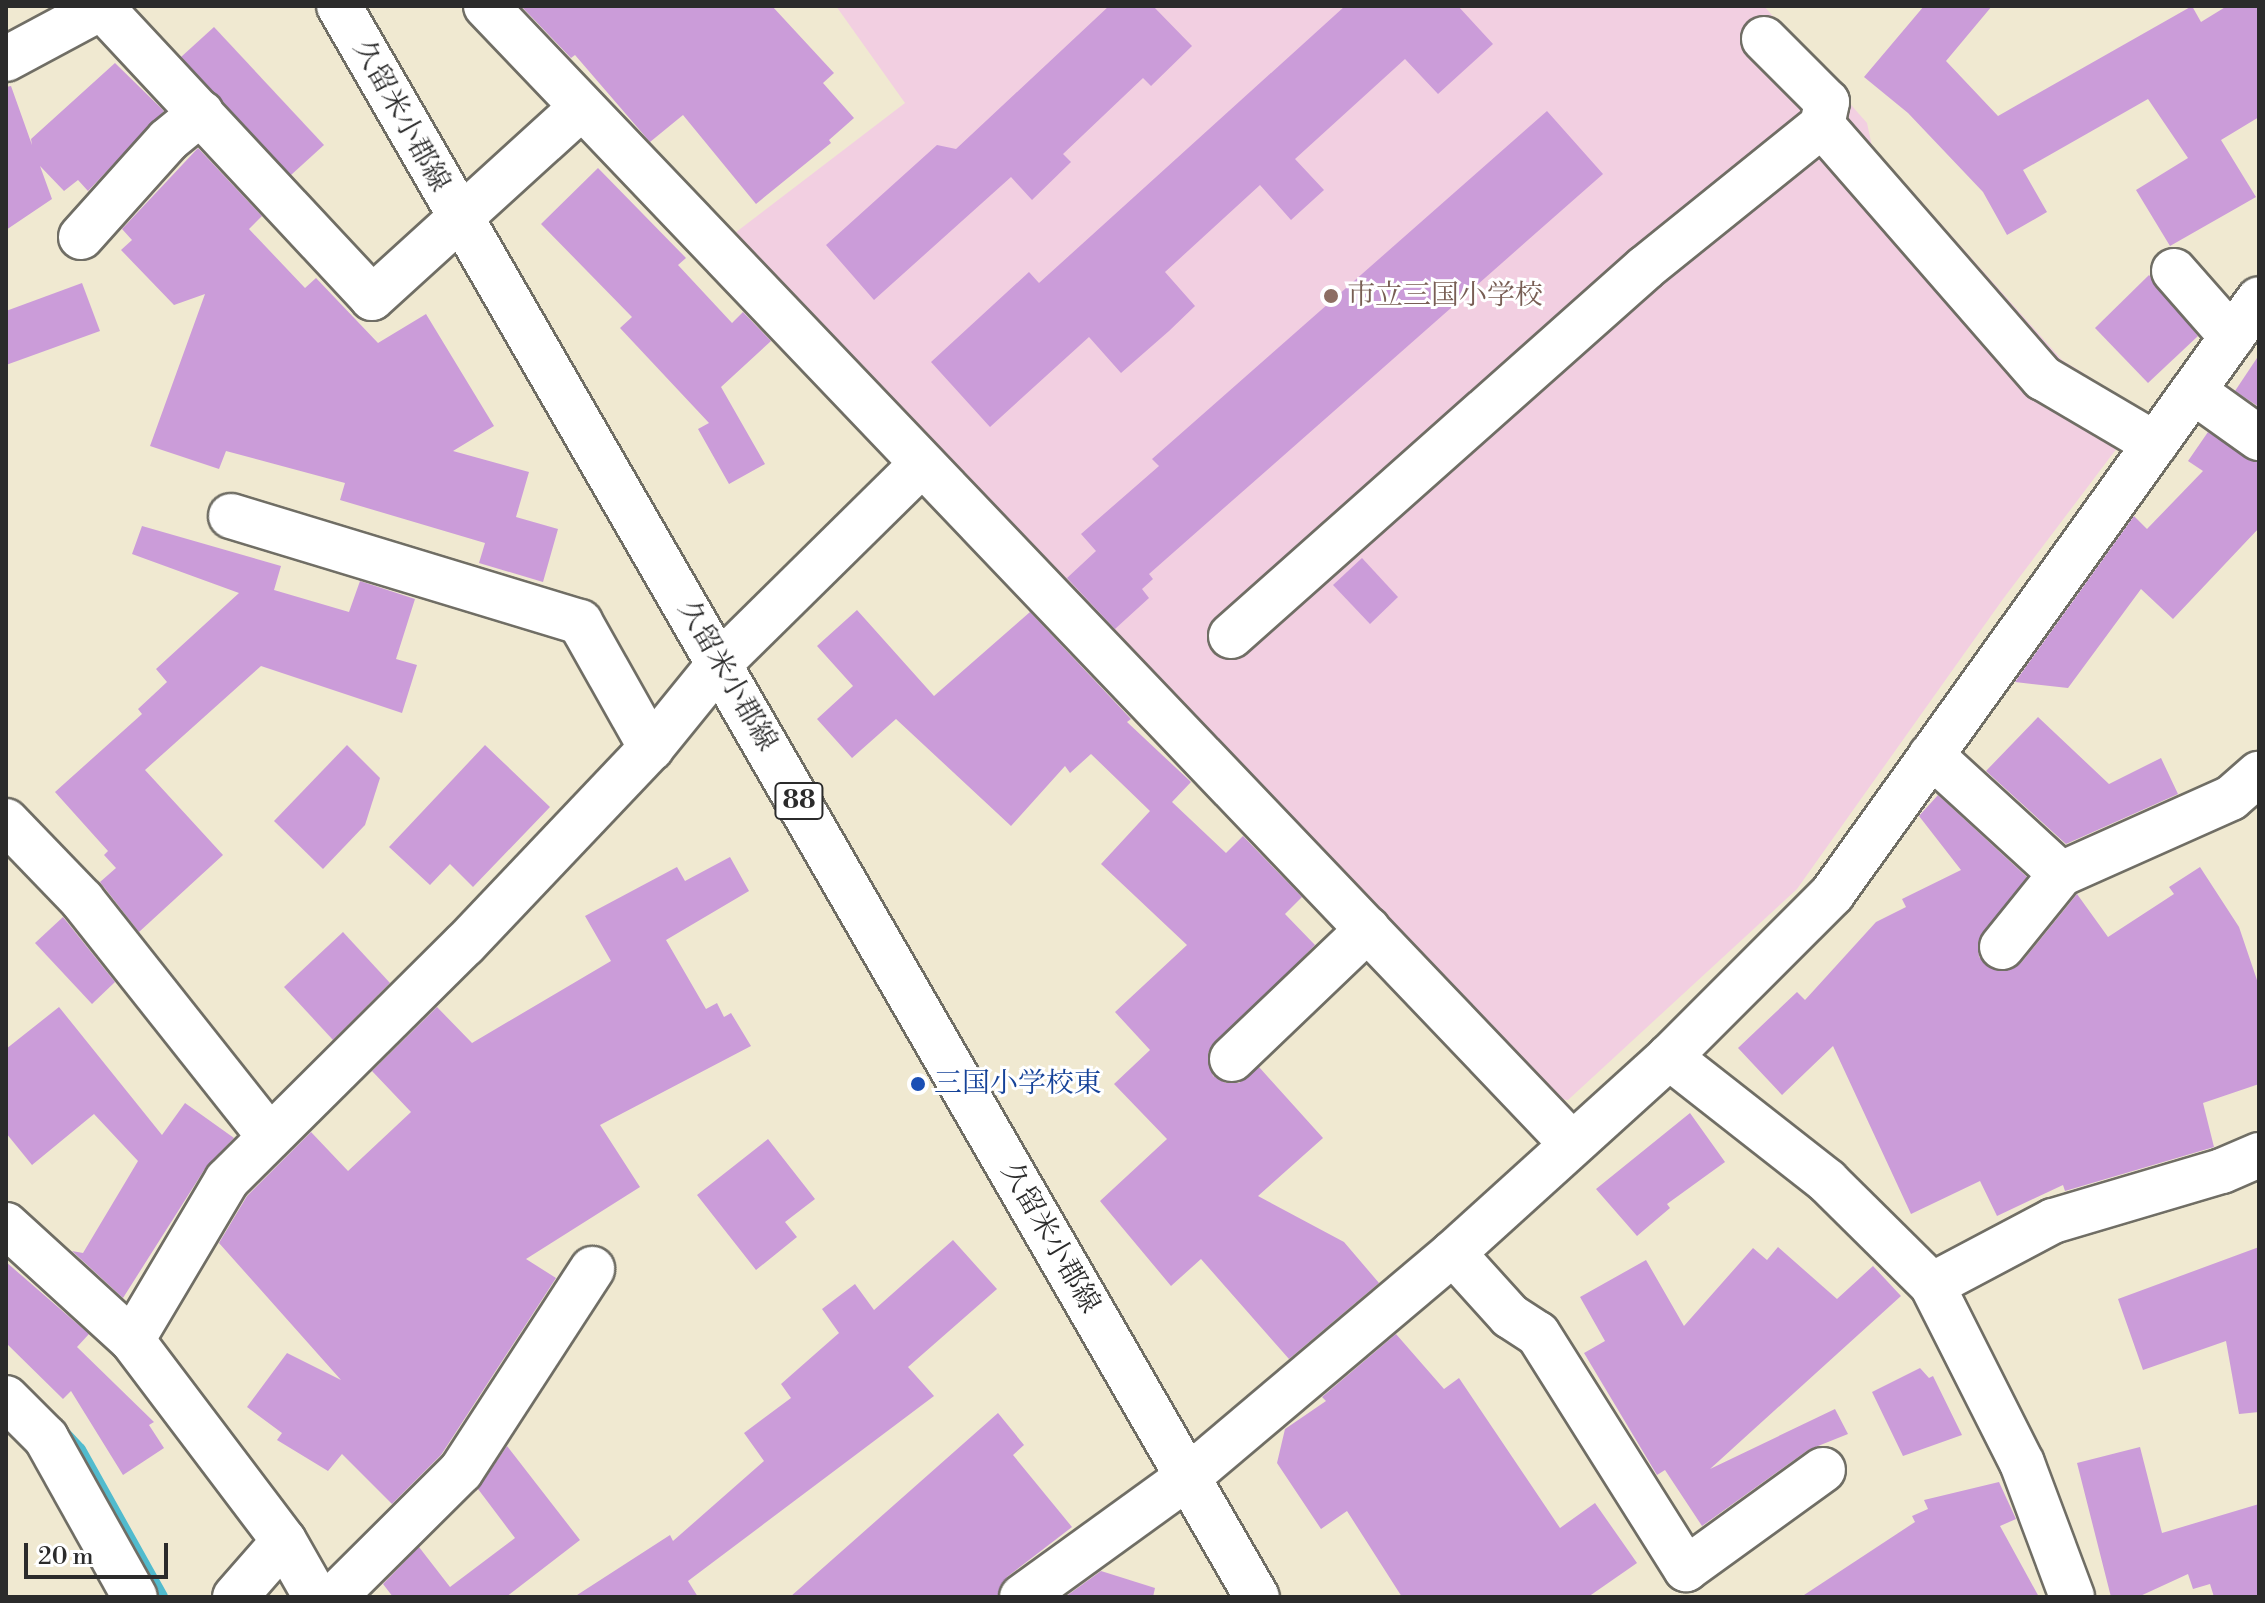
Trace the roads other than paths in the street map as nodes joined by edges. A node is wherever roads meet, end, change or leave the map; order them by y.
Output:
1 (339, 6) edge
2 (486, 6) edge
3 (104, 7) edge
4 (1764, 39) dead end
5 (6, 59) edge
6 (580, 109) junction
7 (201, 113) junction
8 (1822, 125) junction
9 (460, 221) junction
10 (81, 237) dead end
11 (2174, 271) dead end
12 (2259, 299) edge
13 (2232, 337) junction
14 (2193, 391) junction
15 (2259, 438) edge
16 (2155, 444) junction
17 (920, 466) junction
18 (231, 516) dead end
19 (1231, 636) dead end
20 (720, 663) junction
21 (651, 748) junction
22 (1931, 755) junction
23 (2259, 774) edge
24 (6, 821) edge
25 (2061, 874) junction
26 (1368, 929) junction
27 (2002, 947) dead end
28 (1669, 1057) junction
29 (1232, 1059) dead end
30 (268, 1135) junction
31 (1571, 1143) junction
32 (2259, 1155) edge
33 (6, 1225) edge
34 (1453, 1253) junction
35 (592, 1269) dead end
36 (1932, 1285) junction
37 (132, 1340) junction
38 (6, 1398) edge
39 (1823, 1470) dead end
40 (1188, 1477) junction
41 (284, 1541) junction
42 (135, 1597) edge
43 (235, 1597) edge
44 (316, 1597) edge
45 (334, 1597) edge
46 (1022, 1597) edge
47 (1257, 1597) edge
48 (2072, 1597) edge

1 - 9 street, 久留米小郡線 / 88
2 - 6 street
3 - 5 street
3 - 7 street
4 - 8 street
6 - 9 street
6 - 17 street
7 - 9 street
7 - 10 street
8 - 16 street
8 - 19 street
9 - 20 street, 久留米小郡線 / 88
11 - 13 street
12 - 13 street
13 - 14 street
14 - 15 street
14 - 16 street
16 - 22 street
17 - 20 street
17 - 26 street
18 - 21 street
20 - 21 street
20 - 40 street, 久留米小郡線 / 88
21 - 30 street
22 - 25 street
22 - 28 street
23 - 25 street
24 - 30 street
25 - 27 street
26 - 29 street
26 - 31 street
28 - 31 street
28 - 36 street
30 - 37 street
31 - 34 street
32 - 36 street
33 - 37 street
34 - 39 street
34 - 40 street
35 - 45 street
36 - 48 street
37 - 41 street
38 - 42 street
40 - 46 street
40 - 47 street, 久留米小郡線 / 88
41 - 43 street
41 - 44 street

